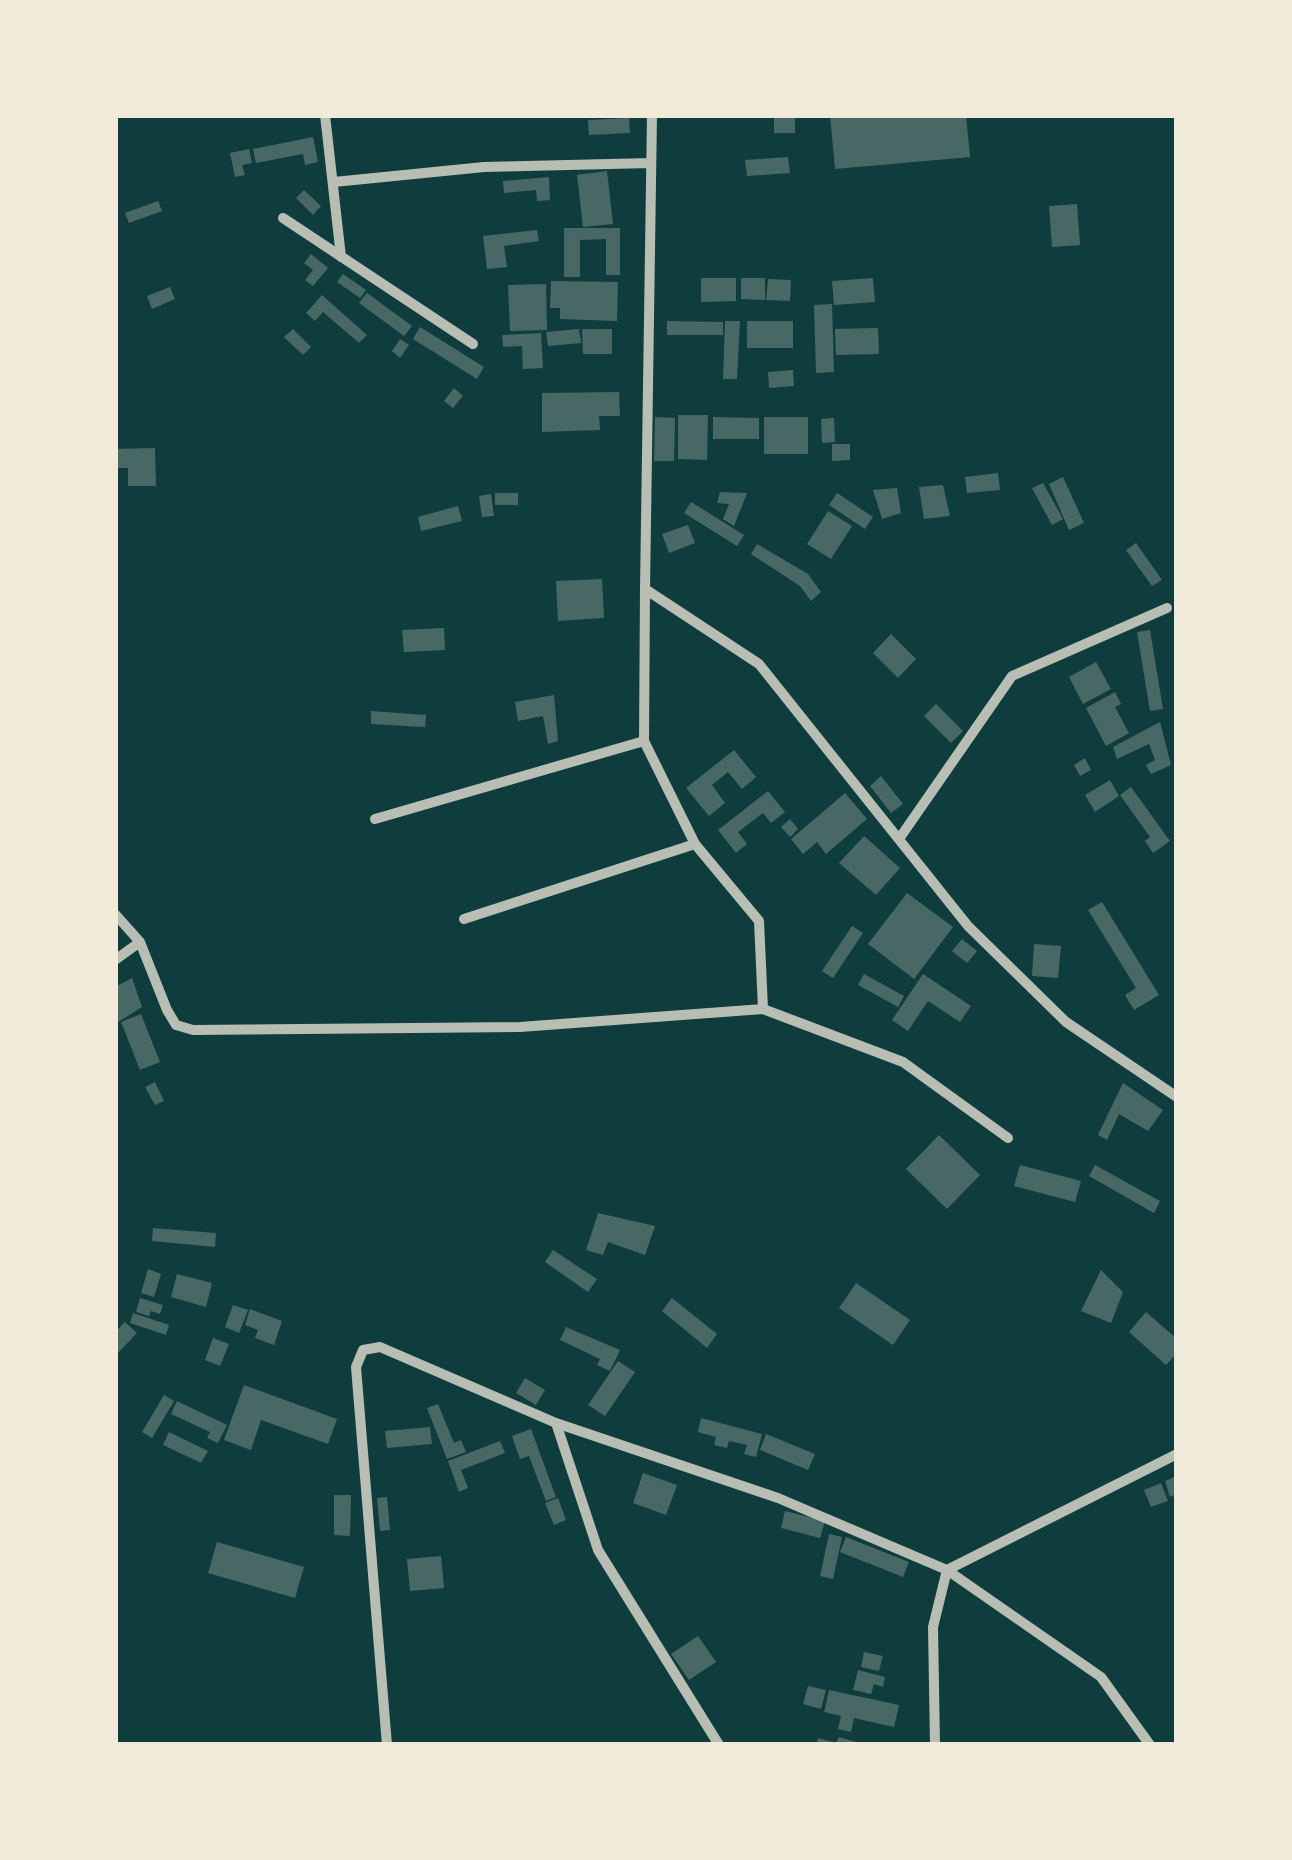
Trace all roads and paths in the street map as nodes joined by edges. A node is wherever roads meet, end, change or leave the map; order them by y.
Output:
1 (325, 115) edge
2 (652, 115) edge
3 (651, 163) junction
4 (334, 182) junction
5 (283, 218) dead end
6 (342, 257) junction
7 (474, 344) dead end
8 (645, 589) junction
9 (1167, 608) dead end
10 (644, 741) junction
11 (376, 819) dead end
12 (899, 840) junction
13 (694, 844) junction
14 (115, 914) edge
15 (464, 919) dead end
16 (140, 942) junction
17 (115, 960) edge
18 (763, 1009) junction
19 (1177, 1098) edge
20 (1008, 1138) dead end
21 (556, 1423) junction
22 (1177, 1454) edge
23 (947, 1570) junction
24 (387, 1745) edge
25 (719, 1745) edge
26 (935, 1745) edge
27 (1150, 1745) edge

1 - 4 street
2 - 3 street
3 - 4 street
3 - 8 street
4 - 6 street
5 - 6 street
6 - 7 street
8 - 10 street
8 - 12 street
9 - 12 street
10 - 11 street
10 - 13 street
12 - 19 street
13 - 15 street
13 - 18 street
14 - 16 street
16 - 17 street
16 - 18 street
18 - 20 street
21 - 23 street
21 - 24 street
21 - 25 street
22 - 23 street
23 - 26 street
23 - 27 street

